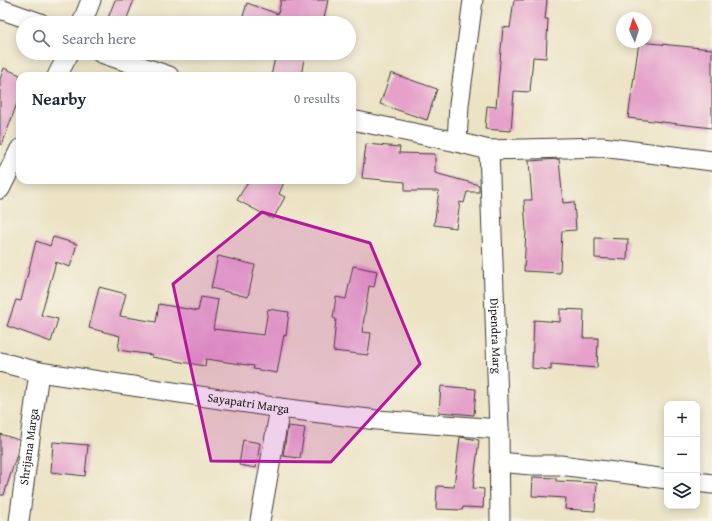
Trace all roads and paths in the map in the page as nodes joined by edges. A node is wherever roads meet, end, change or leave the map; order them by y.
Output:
1 (90, 0) edge
2 (473, 0) edge
3 (0, 9) edge
4 (20, 16) edge
5 (84, 16) edge
6 (65, 60) edge
7 (122, 60) edge
8 (59, 72) edge
9 (157, 72) edge
10 (356, 121) edge
11 (457, 142) junction
12 (489, 150) junction
13 (16, 157) edge
14 (712, 161) edge
15 (0, 189) edge
16 (0, 362) edge
17 (39, 372) junction
18 (280, 408) junction
19 (499, 429) junction
20 (499, 462) junction
21 (664, 479) edge
22 (700, 482) edge
23 (712, 484) edge
24 (19, 521) edge
25 (260, 521) edge
26 (500, 521) edge

1 - 5 street
2 - 11 street
3 - 4 street
6 - 8 street
7 - 9 street
10 - 11 street
11 - 12 street
12 - 14 street
12 - 19 street, Dipendra Marg
13 - 15 street
16 - 17 street, Sayapatri Marga
17 - 18 street, Sayapatri Marga
17 - 24 street, Shrijana Marga
18 - 19 street, Sayapatri Marga
18 - 25 street
19 - 20 street, Dipendra Marg
20 - 21 street
20 - 26 street, Dipendra Marg
22 - 23 street

